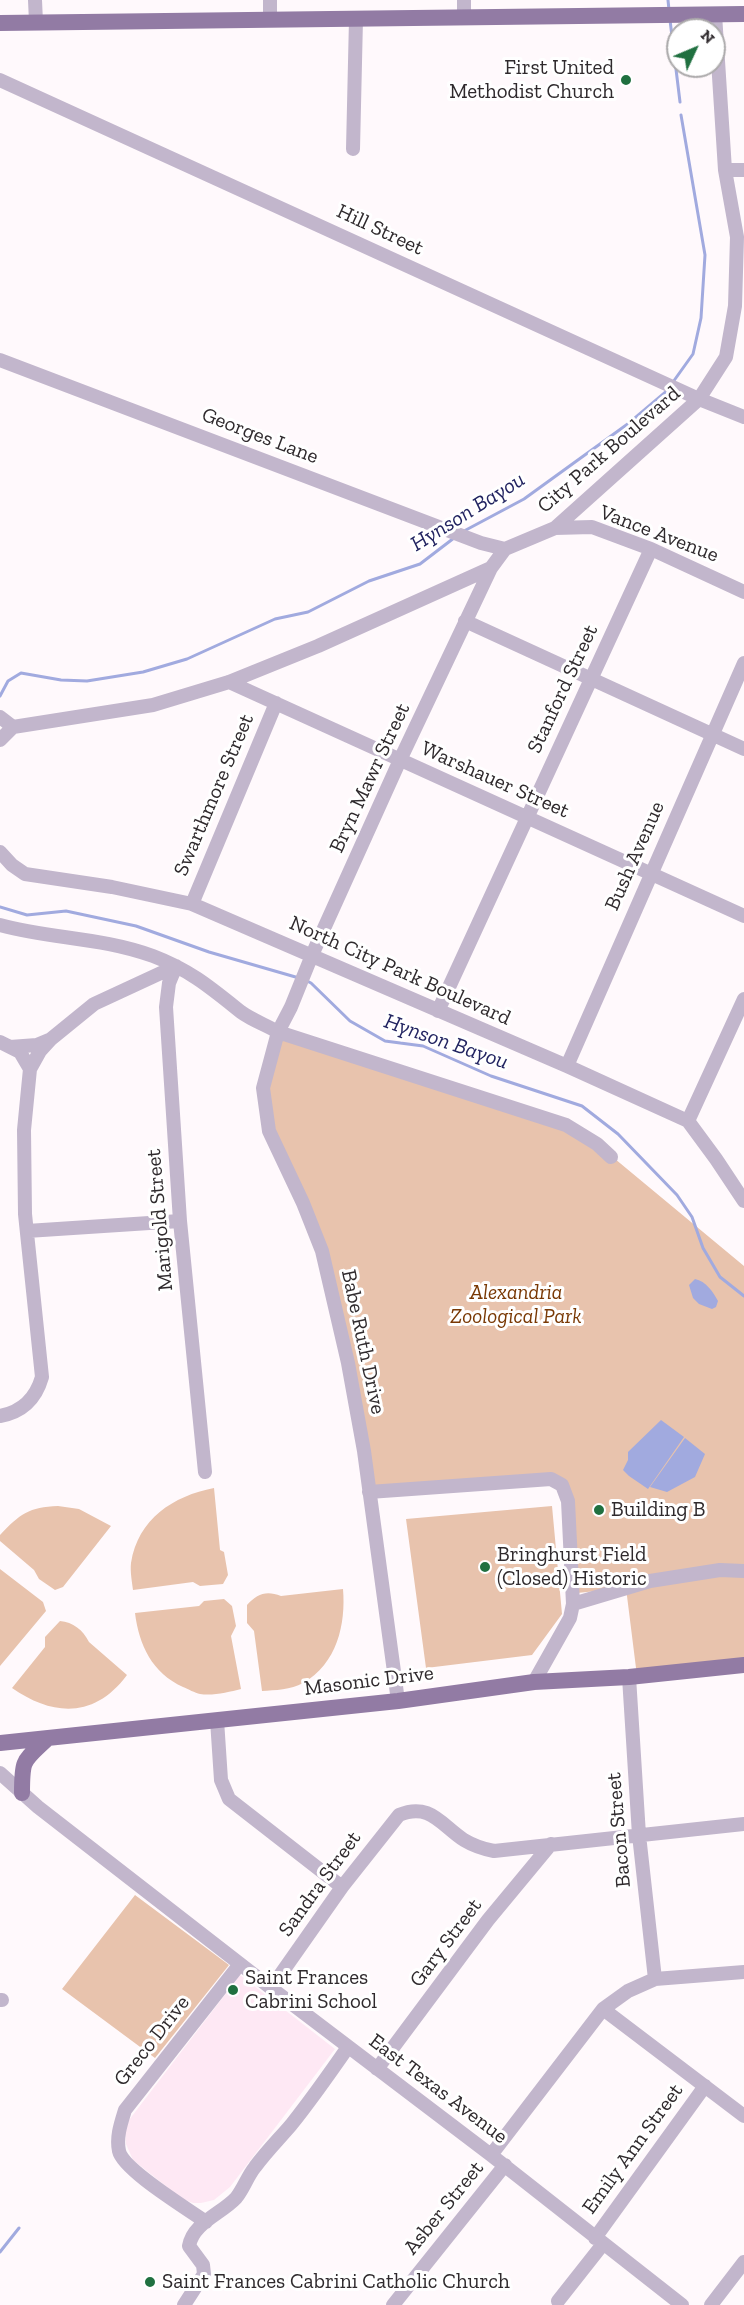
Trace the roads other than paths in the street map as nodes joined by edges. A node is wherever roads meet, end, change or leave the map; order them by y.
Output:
1 (35, 0) edge
2 (270, 0) edge
3 (464, 0) edge
4 (715, 14) junction
5 (744, 14) edge
6 (464, 17) junction
7 (356, 19) junction
8 (270, 20) junction
9 (0, 22) edge
10 (36, 22) junction
11 (0, 80) edge
12 (353, 149) dead end
13 (725, 170) junction
14 (744, 170) edge
15 (740, 239) edge
16 (0, 360) edge
17 (699, 399) junction
18 (744, 417) edge
19 (555, 528) junction
20 (505, 549) junction
21 (651, 549) junction
22 (491, 568) junction
23 (744, 592) edge
24 (465, 621) junction
25 (744, 663) edge
26 (591, 679) junction
27 (229, 682) junction
28 (276, 703) junction
29 (0, 717) edge
30 (13, 727) junction
31 (712, 734) junction
32 (0, 740) edge
33 (744, 749) edge
34 (400, 760) junction
35 (527, 818) junction
36 (0, 852) edge
37 (650, 873) junction
38 (192, 904) junction
39 (744, 916) edge
40 (0, 925) edge
41 (310, 961) junction
42 (176, 966) junction
43 (744, 999) edge
44 (291, 1007) joint
45 (438, 1011) junction
46 (278, 1032) junction
47 (51, 1039) junction
48 (5, 1044) edge
49 (567, 1066) junction
50 (30, 1069) junction
51 (687, 1121) junction
52 (611, 1157) dead end
53 (744, 1201) edge
54 (180, 1221) junction
55 (27, 1231) junction
56 (0, 1416) edge
57 (205, 1472) dead end
58 (369, 1492) junction
59 (744, 1571) edge
60 (573, 1604) junction
61 (744, 1665) edge
62 (629, 1677) junction
63 (534, 1682) junction
64 (399, 1701) junction
65 (216, 1720) junction
66 (48, 1738) junction
67 (0, 1743) edge
68 (0, 1773) edge
69 (22, 1793) junction
70 (744, 1824) edge
71 (639, 1835) junction
72 (551, 1844) junction
73 (342, 1887) junction
74 (240, 1964) junction
75 (744, 1972) edge
76 (655, 1979) junction
77 (271, 1988) junction
78 (603, 2009) junction
79 (348, 2047) junction
80 (377, 2069) junction
81 (705, 2086) junction
82 (744, 2116) edge
83 (491, 2155) junction
84 (505, 2165) junction
85 (206, 2222) junction
86 (599, 2241) junction
87 (744, 2262) edge
88 (558, 2301) dead end
89 (184, 2305) edge
90 (393, 2305) edge
91 (682, 2305) edge
92 (711, 2305) edge

1 - 10 street
2 - 8 street
3 - 6 street
4 - 5 main road
4 - 6 main road
4 - 13 street, City Park Boulevard
6 - 7 main road
7 - 8 main road
7 - 12 street
8 - 10 main road
9 - 10 main road
11 - 17 street, Hill Street
13 - 14 street
13 - 15 street, City Park Boulevard
15 - 17 street, City Park Boulevard
16 - 20 street, Georges Lane
17 - 18 street, Hill Street
17 - 19 street, City Park Boulevard
19 - 20 street, City Park Boulevard
19 - 21 street, Vance Avenue
20 - 22 street
21 - 23 street, Vance Avenue
21 - 26 street, Stanford Street
22 - 24 street, Bryn Mawr Street
22 - 27 street
24 - 26 street
24 - 34 street, Bryn Mawr Street
25 - 31 street, Bush Avenue
26 - 31 street
26 - 35 street, Stanford Street
27 - 28 street, Warshauer Street
27 - 30 street
28 - 34 street, Warshauer Street
28 - 38 street, Swarthmore Street
29 - 30 street
30 - 32 street
31 - 33 street
31 - 37 street, Bush Avenue
34 - 35 street, Warshauer Street
34 - 41 street, Bryn Mawr Street
35 - 37 street, Warshauer Street
35 - 45 street, Stanford Street
36 - 38 street, North City Park Boulevard
37 - 39 street, Warshauer Street
37 - 49 street, Bush Avenue
38 - 41 street, North City Park Boulevard
40 - 42 street
41 - 44 street, Bryn Mawr Street
41 - 45 street, North City Park Boulevard
42 - 46 street
42 - 47 street
42 - 54 street, Marigold Street
43 - 51 street
44 - 46 street, Babe Ruth Drive
45 - 49 street, North City Park Boulevard
46 - 52 street
46 - 58 street, Babe Ruth Drive
47 - 48 street
47 - 50 street
48 - 50 street
49 - 51 street, North City Park Boulevard
50 - 55 street
51 - 53 street, North City Park Boulevard
54 - 55 street
54 - 57 street, Marigold Street
55 - 56 street
58 - 60 street
58 - 64 street, Babe Ruth Drive
59 - 60 street
60 - 63 street
61 - 62 main road, Masonic Drive
62 - 63 main road, Masonic Drive
62 - 71 street, Bacon Street
63 - 64 main road, Masonic Drive
64 - 65 main road, Masonic Drive
65 - 66 main road, Masonic Drive
65 - 73 street
66 - 67 main road, Masonic Drive
66 - 69 main road
68 - 69 street, East Texas Avenue
69 - 74 street, East Texas Avenue
70 - 71 street
71 - 72 street
71 - 76 street, Bacon Street
72 - 73 street, Sandra Street
72 - 80 street, Gary Street
73 - 77 street, Sandra Street
74 - 77 street, East Texas Avenue
74 - 85 street, Greco Drive
75 - 76 street
76 - 78 street
77 - 79 street, East Texas Avenue
78 - 81 street
78 - 83 street
79 - 80 street, East Texas Avenue
79 - 85 street
80 - 83 street, East Texas Avenue
81 - 82 street
81 - 86 street, Emily Ann Street
83 - 84 street, East Texas Avenue
84 - 86 street, East Texas Avenue
84 - 90 street, Asber Street
85 - 89 street
86 - 88 street, Emily Ann Street
86 - 91 street, East Texas Avenue
87 - 92 street

